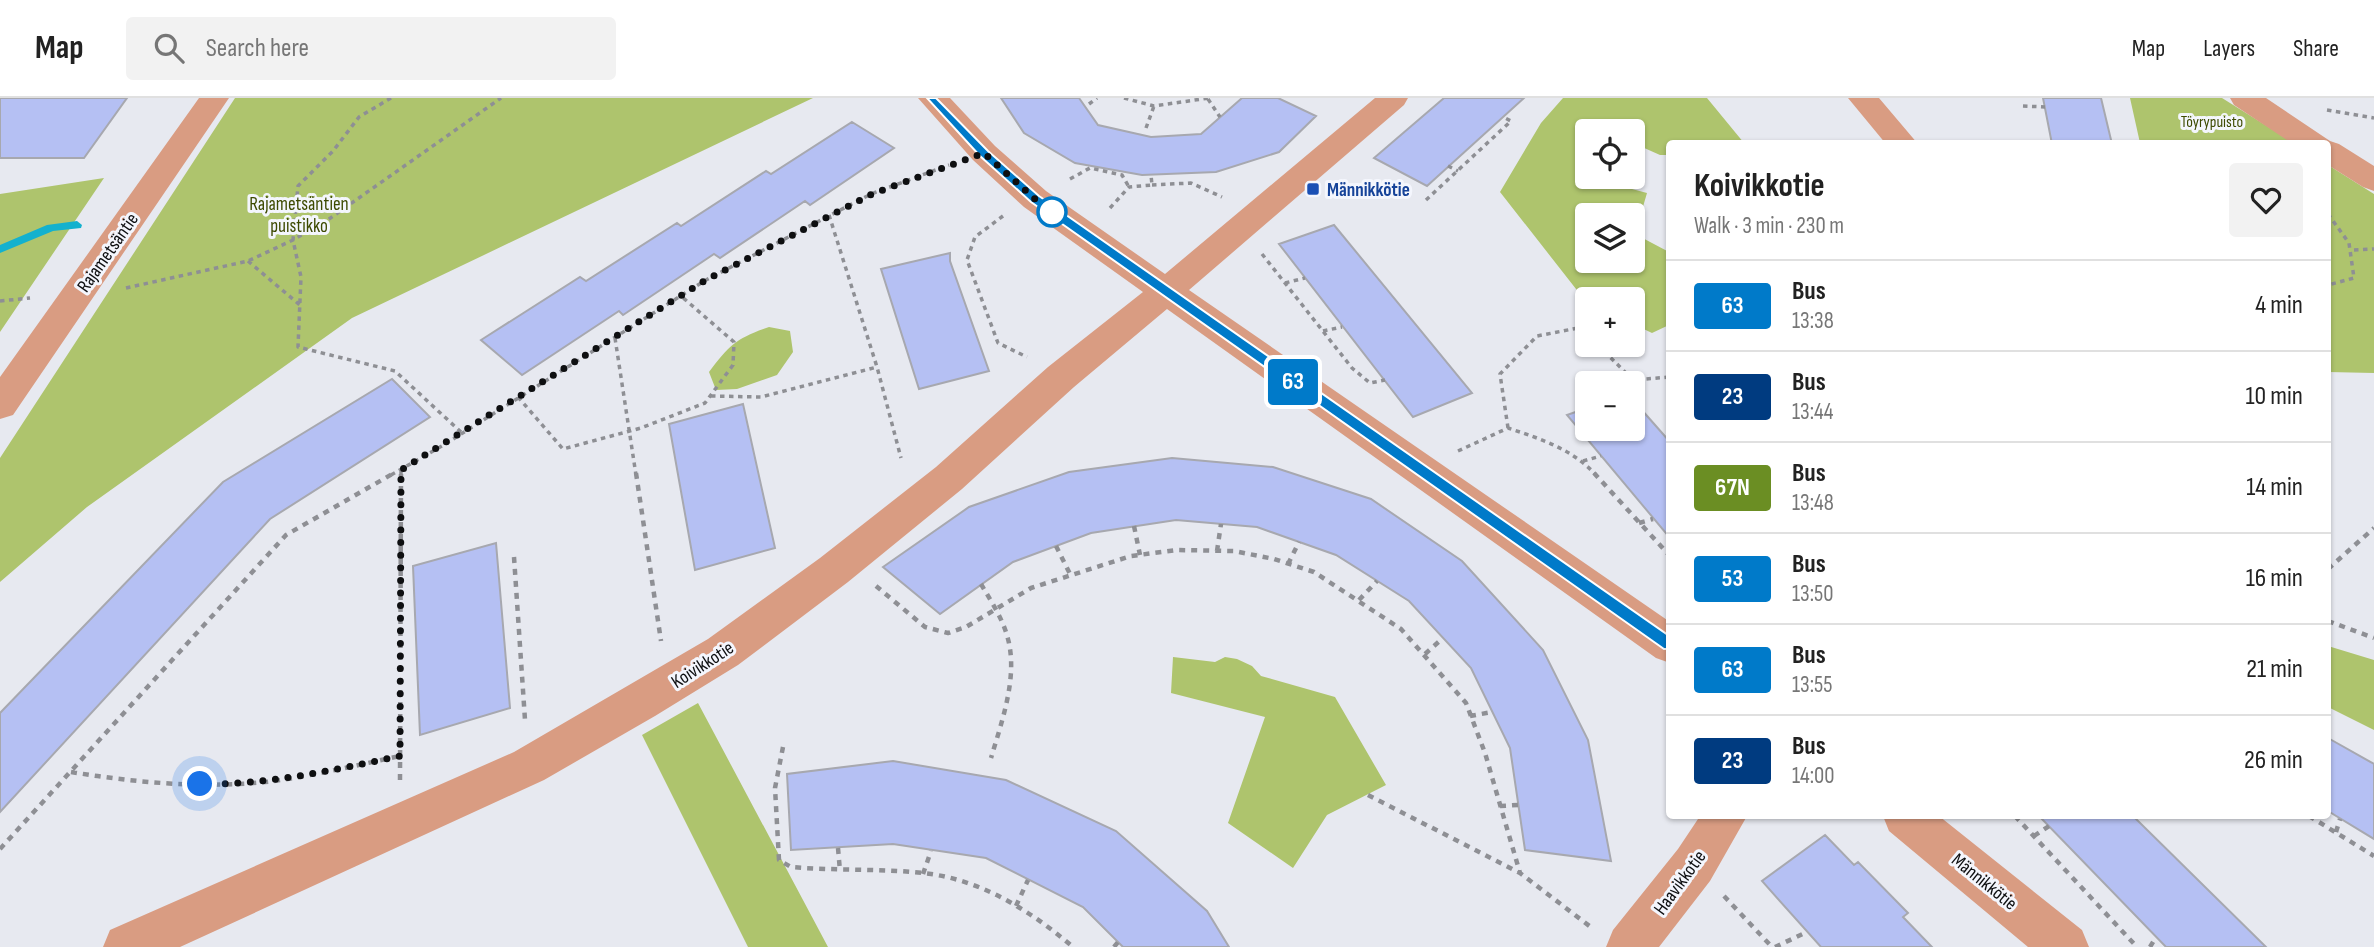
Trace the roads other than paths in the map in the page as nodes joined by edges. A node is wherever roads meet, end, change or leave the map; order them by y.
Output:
1 (214, 98) edge
2 (933, 98) edge
3 (1393, 98) edge
4 (1863, 98) edge
5 (2245, 98) edge
6 (1900, 140) edge
7 (2310, 140) edge
8 (2331, 153) edge
9 (2374, 180) edge
10 (1165, 291) junction
11 (0, 405) edge
12 (1666, 642) edge
13 (1723, 819) edge
14 (1909, 819) edge
15 (1613, 939) edge
16 (127, 947) edge
17 (2065, 947) edge

1 - 11 street, Rajametsäntie
2 - 10 street
3 - 10 street, Koivikkotie
4 - 6 street
5 - 7 street
8 - 9 street
10 - 12 street
10 - 16 street, Koivikkotie
13 - 15 street, Haavikkotie
14 - 17 street, Männikkötie

